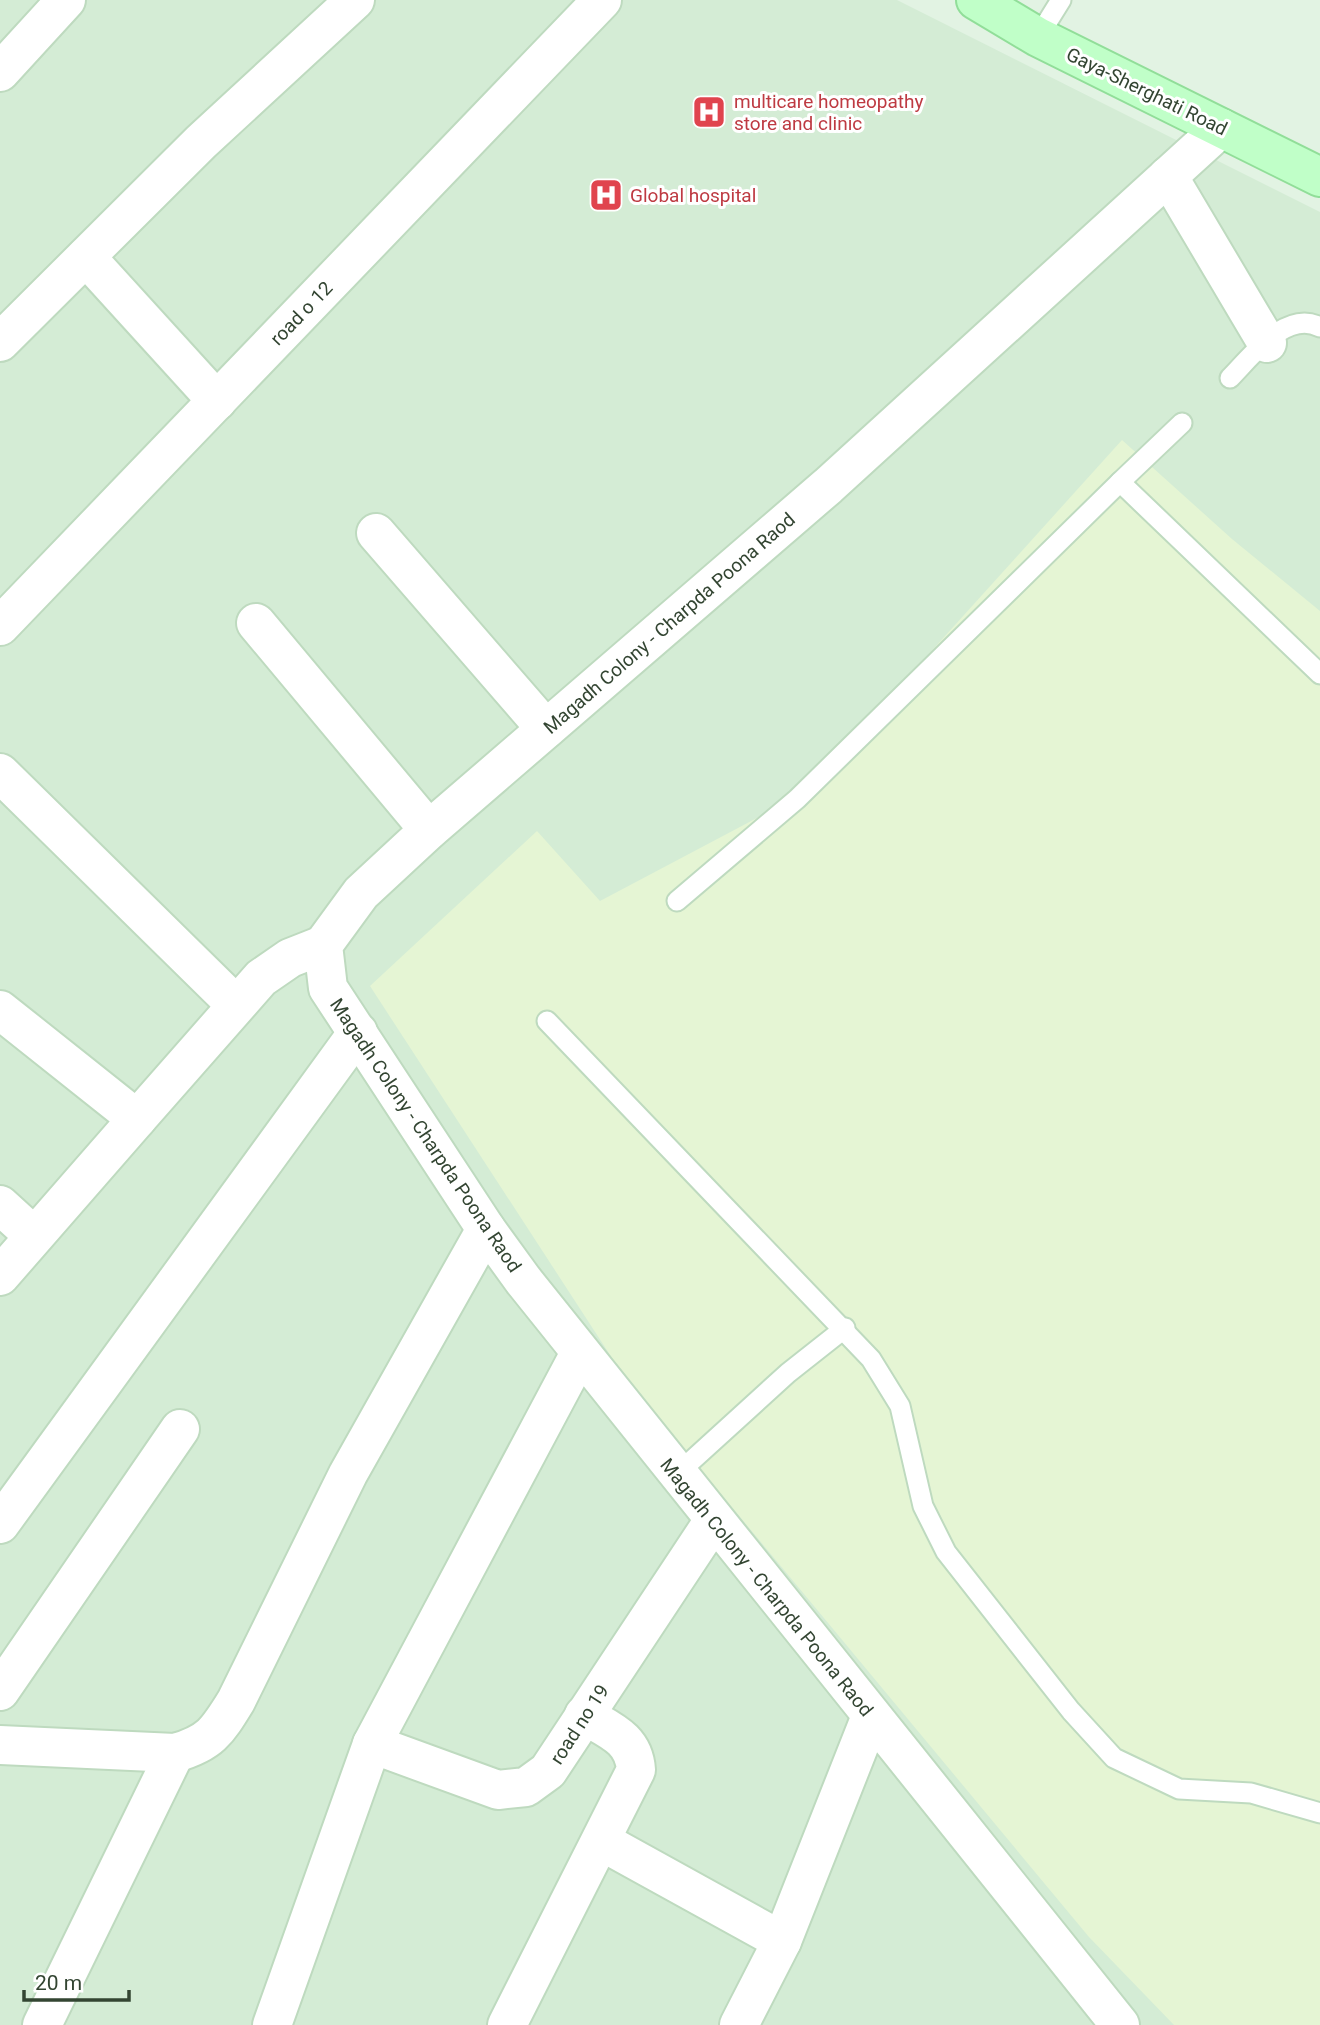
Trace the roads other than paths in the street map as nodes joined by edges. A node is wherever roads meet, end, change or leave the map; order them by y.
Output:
1 (66, 0) edge
2 (355, 0) edge
3 (602, 0) edge
4 (976, 0) edge
5 (1061, 0) edge
6 (1038, 37) junction
7 (0, 72) edge
8 (1221, 128) junction
9 (1168, 176) junction
10 (1320, 177) edge
11 (86, 257) junction
12 (1320, 327) edge
13 (0, 342) edge
14 (1267, 343) junction
15 (1230, 378) dead end
16 (217, 401) junction
17 (1182, 423) dead end
18 (1120, 482) junction
19 (376, 533) dead end
20 (256, 623) dead end
21 (0, 626) edge
22 (1320, 674) edge
23 (546, 729) junction
24 (0, 773) edge
25 (429, 830) junction
26 (677, 901) dead end
27 (323, 945) junction
28 (236, 1005) junction
29 (0, 1010) edge
30 (547, 1021) dead end
31 (358, 1032) junction
32 (137, 1119) junction
33 (0, 1205) edge
34 (486, 1230) junction
35 (34, 1236) junction
36 (0, 1276) edge
37 (845, 1328) junction
38 (580, 1353) junction
39 (180, 1429) dead end
40 (677, 1474) junction
41 (714, 1520) junction
42 (0, 1524) edge
43 (0, 1691) edge
44 (584, 1715) junction
45 (871, 1716) junction
46 (372, 1744) junction
47 (0, 1745) edge
48 (175, 1753) junction
49 (1320, 1813) edge
50 (601, 1841) junction
51 (782, 1941) junction
52 (1108, 2018) edge
53 (42, 2025) edge
54 (272, 2025) edge
55 (507, 2025) edge
56 (739, 2025) edge

1 - 7 street
2 - 11 street
3 - 16 street, road o 12
4 - 6 main road, Gaya-Sherghati Road
5 - 6 lane
6 - 8 main road, Gaya-Sherghati Road
8 - 9 street, Magadh Colony - Charpda Poona Raod
8 - 10 main road, Gaya-Sherghati Road
9 - 14 street
9 - 23 street, Magadh Colony - Charpda Poona Raod
11 - 13 street
11 - 16 street
12 - 14 lane
14 - 15 lane
16 - 21 street, road o 12
17 - 18 lane
18 - 22 lane
18 - 26 lane
19 - 23 street
20 - 25 street
23 - 25 street, Magadh Colony - Charpda Poona Raod
24 - 28 street
25 - 27 street, Magadh Colony - Charpda Poona Raod
27 - 28 street
27 - 31 street, Magadh Colony - Charpda Poona Raod
28 - 32 street
29 - 32 street
30 - 37 lane
31 - 34 street, Magadh Colony - Charpda Poona Raod
31 - 42 street
32 - 35 street
33 - 35 street
34 - 38 street, Magadh Colony - Charpda Poona Raod
34 - 48 street
35 - 36 street
37 - 40 lane
37 - 49 lane
38 - 40 street, Magadh Colony - Charpda Poona Raod
38 - 46 street
39 - 43 street
40 - 41 street, Magadh Colony - Charpda Poona Raod
41 - 44 street, road no 19
41 - 45 street, Magadh Colony - Charpda Poona Raod
44 - 46 street, road no 19
44 - 50 street
45 - 51 street
45 - 52 street, Magadh Colony - Charpda Poona Raod
46 - 54 street
47 - 48 street
48 - 53 street
50 - 51 street
50 - 55 street
51 - 56 street

